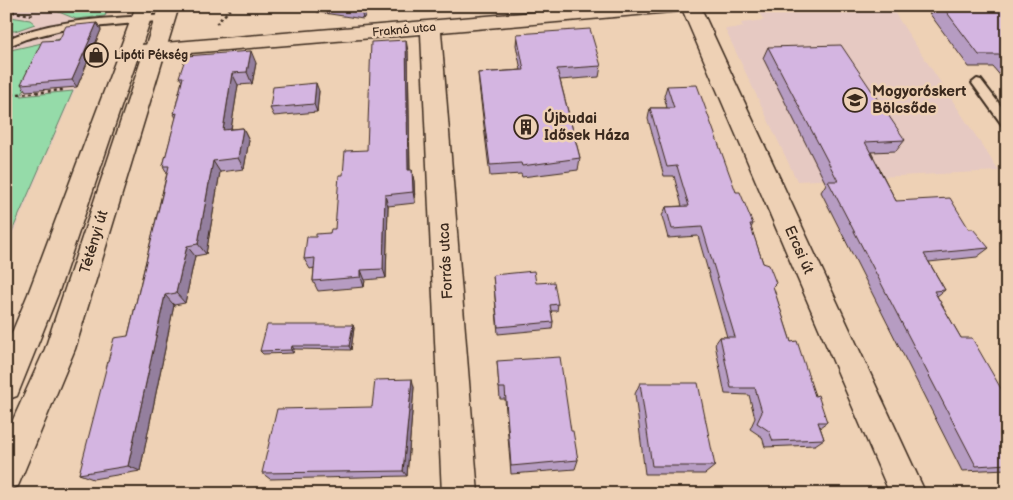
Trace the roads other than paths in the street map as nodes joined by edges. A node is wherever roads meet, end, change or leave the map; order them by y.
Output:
1 (680, 6) edge
2 (690, 6) edge
3 (597, 10) edge
4 (155, 13) edge
5 (431, 28) junction
6 (8, 41) edge
7 (142, 51) junction
8 (977, 83) dead end
9 (1007, 124) edge
10 (6, 385) edge
11 (6, 474) edge
12 (460, 494) edge
13 (908, 494) edge

1 - 3 street, Fraknó utca
2 - 13 street, Ercsi út
3 - 5 street, Fraknó utca
4 - 6 lane
4 - 7 street, Tétényi út
5 - 7 street, Fraknó utca
5 - 12 street, Forrás utca
7 - 10 street, Tétényi út
7 - 11 street, Tétényi út
8 - 9 lane

